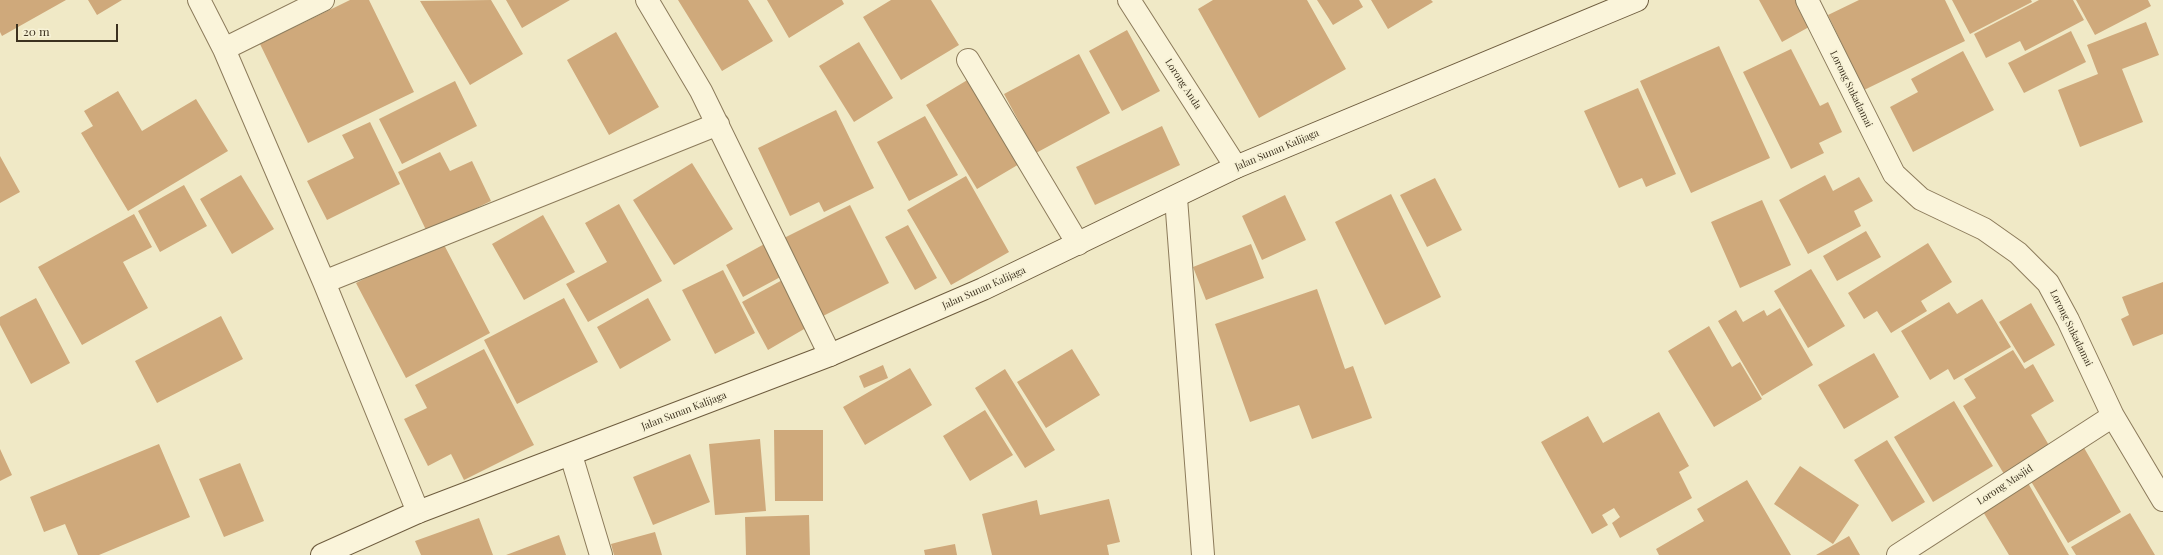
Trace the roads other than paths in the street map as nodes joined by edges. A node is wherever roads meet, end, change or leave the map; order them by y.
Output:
1 (199, 0) edge
2 (323, 0) edge
3 (646, 0) edge
4 (1129, 0) edge
5 (1637, 0) edge
6 (1807, 0) edge
7 (224, 49) junction
8 (968, 60) dead end
9 (718, 124) junction
10 (1236, 167) junction
11 (1176, 198) junction
12 (1078, 244) junction
13 (324, 282) junction
14 (830, 355) junction
15 (2113, 416) junction
16 (571, 455) junction
17 (2163, 500) edge
18 (418, 512) junction
19 (322, 555) edge
20 (601, 555) edge
21 (1203, 555) edge
22 (1898, 555) edge

1 - 7 street
2 - 7 street
3 - 9 street
4 - 10 street, Lorong Anda
5 - 10 street, Jalan Sunan Kalijaga
6 - 15 street, Lorong Sukadamai
7 - 13 street
8 - 12 street
9 - 13 street
9 - 14 street
10 - 11 street, Jalan Sunan Kalijaga
11 - 12 street, Jalan Sunan Kalijaga
11 - 21 street
12 - 14 street, Jalan Sunan Kalijaga
13 - 18 street
14 - 16 street, Jalan Sunan Kalijaga
15 - 17 street, Lorong Sukadamai
15 - 22 street, Lorong Masjid
16 - 18 street, Jalan Sunan Kalijaga
16 - 20 street
18 - 19 street, Jalan Sunan Kalijaga

